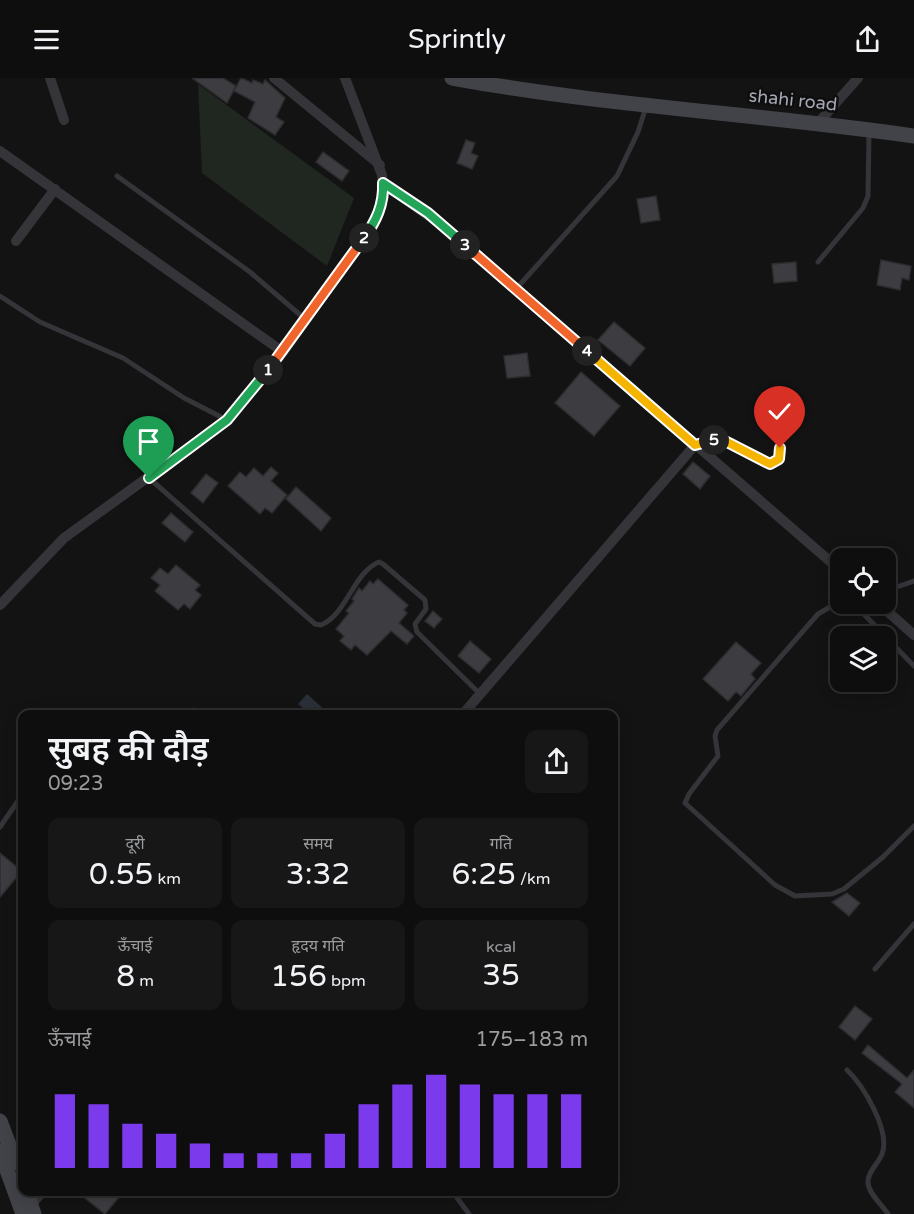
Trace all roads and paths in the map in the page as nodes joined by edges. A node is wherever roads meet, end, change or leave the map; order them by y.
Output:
1 (50, 78) edge
2 (274, 78) edge
3 (345, 78) edge
4 (452, 78) edge
5 (858, 78) edge
6 (474, 80) edge
7 (647, 105) junction
8 (64, 120) dead end
9 (819, 122) junction
10 (869, 129) junction
11 (914, 136) edge
12 (0, 151) edge
13 (380, 166) junction
14 (117, 176) dead end
15 (383, 183) junction
16 (55, 189) junction
17 (16, 242) dead end
18 (818, 262) dead end
19 (516, 289) junction
20 (0, 296) edge
21 (305, 319) junction
22 (283, 352) junction
23 (227, 420) junction
24 (776, 436) dead end
25 (695, 445) junction
26 (149, 478) junction
27 (830, 561) edge
28 (914, 581) edge
29 (896, 587) edge
30 (0, 605) edge
31 (890, 614) edge
32 (875, 626) edge
33 (914, 635) edge
34 (896, 647) edge
35 (914, 666) edge
36 (480, 694) junction
37 (466, 710) edge
38 (18, 801) edge
39 (914, 826) edge
40 (0, 827) edge
41 (914, 924) edge
42 (875, 969) dead end
43 (847, 1070) dead end
44 (0, 1121) edge
45 (0, 1151) edge
46 (18, 1171) edge
47 (4, 1175) edge
48 (18, 1192) edge
49 (457, 1196) edge
50 (469, 1214) edge
51 (888, 1214) edge

1 - 8 street
2 - 13 street
3 - 13 street
4 - 6 street, shahi road
5 - 9 street
6 - 7 street, shahi road
7 - 9 street, shahi road
7 - 19 lane
9 - 10 street, shahi road
10 - 11 street, shahi road
10 - 18 lane
12 - 16 street
13 - 15 street
14 - 21 lane
15 - 19 street
15 - 21 street
16 - 17 street
16 - 22 street
19 - 25 street
20 - 23 lane
21 - 22 street
22 - 23 street
23 - 26 street
24 - 25 lane
25 - 27 street
25 - 36 street
26 - 30 street
26 - 36 lane
28 - 29 lane
31 - 33 street
32 - 39 lane
34 - 35 lane
36 - 37 street
38 - 40 lane
41 - 42 lane
43 - 51 lane
44 - 46 street
45 - 47 street
47 - 48 street
49 - 50 lane

